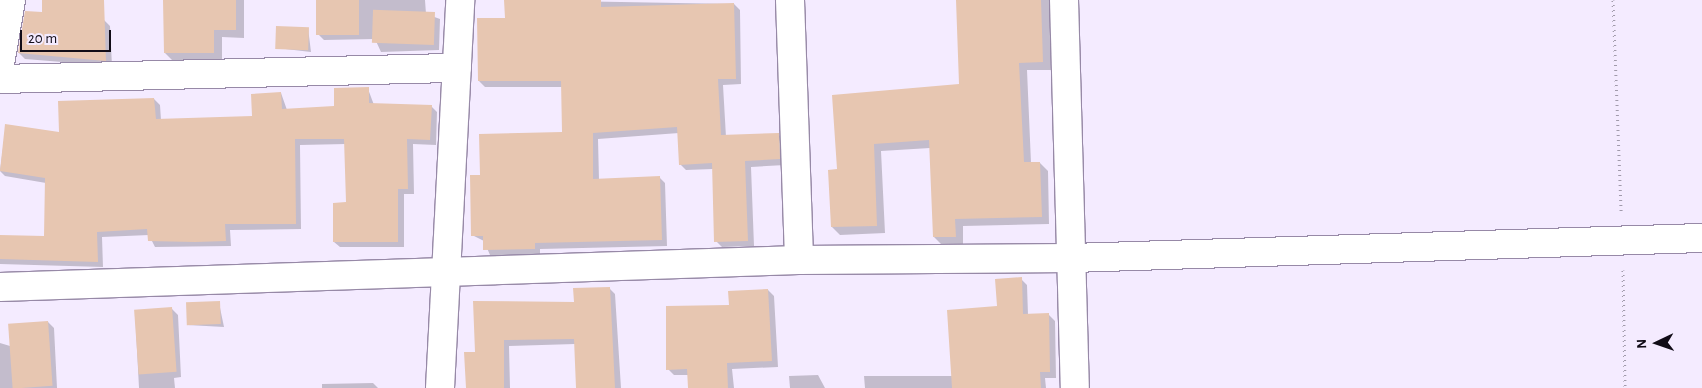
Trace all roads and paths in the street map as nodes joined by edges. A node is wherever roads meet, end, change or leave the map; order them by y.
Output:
1 (11, 0) edge
2 (460, 0) edge
3 (790, 0) edge
4 (1064, 0) edge
5 (1613, 0) edge
6 (0, 64) edge
7 (457, 68) junction
8 (0, 79) edge
9 (1702, 238) edge
10 (1622, 241) junction
11 (1072, 258) junction
12 (798, 260) junction
13 (449, 270) junction
14 (0, 287) edge
15 (440, 388) edge
16 (1075, 388) edge
17 (1625, 388) edge

1 - 6 street
2 - 7 street
3 - 12 street
4 - 11 street
5 - 10 path
7 - 8 street
7 - 13 street
9 - 10 street
10 - 11 street
10 - 17 path
11 - 12 street
11 - 16 street
12 - 13 street
13 - 14 street
13 - 15 street

